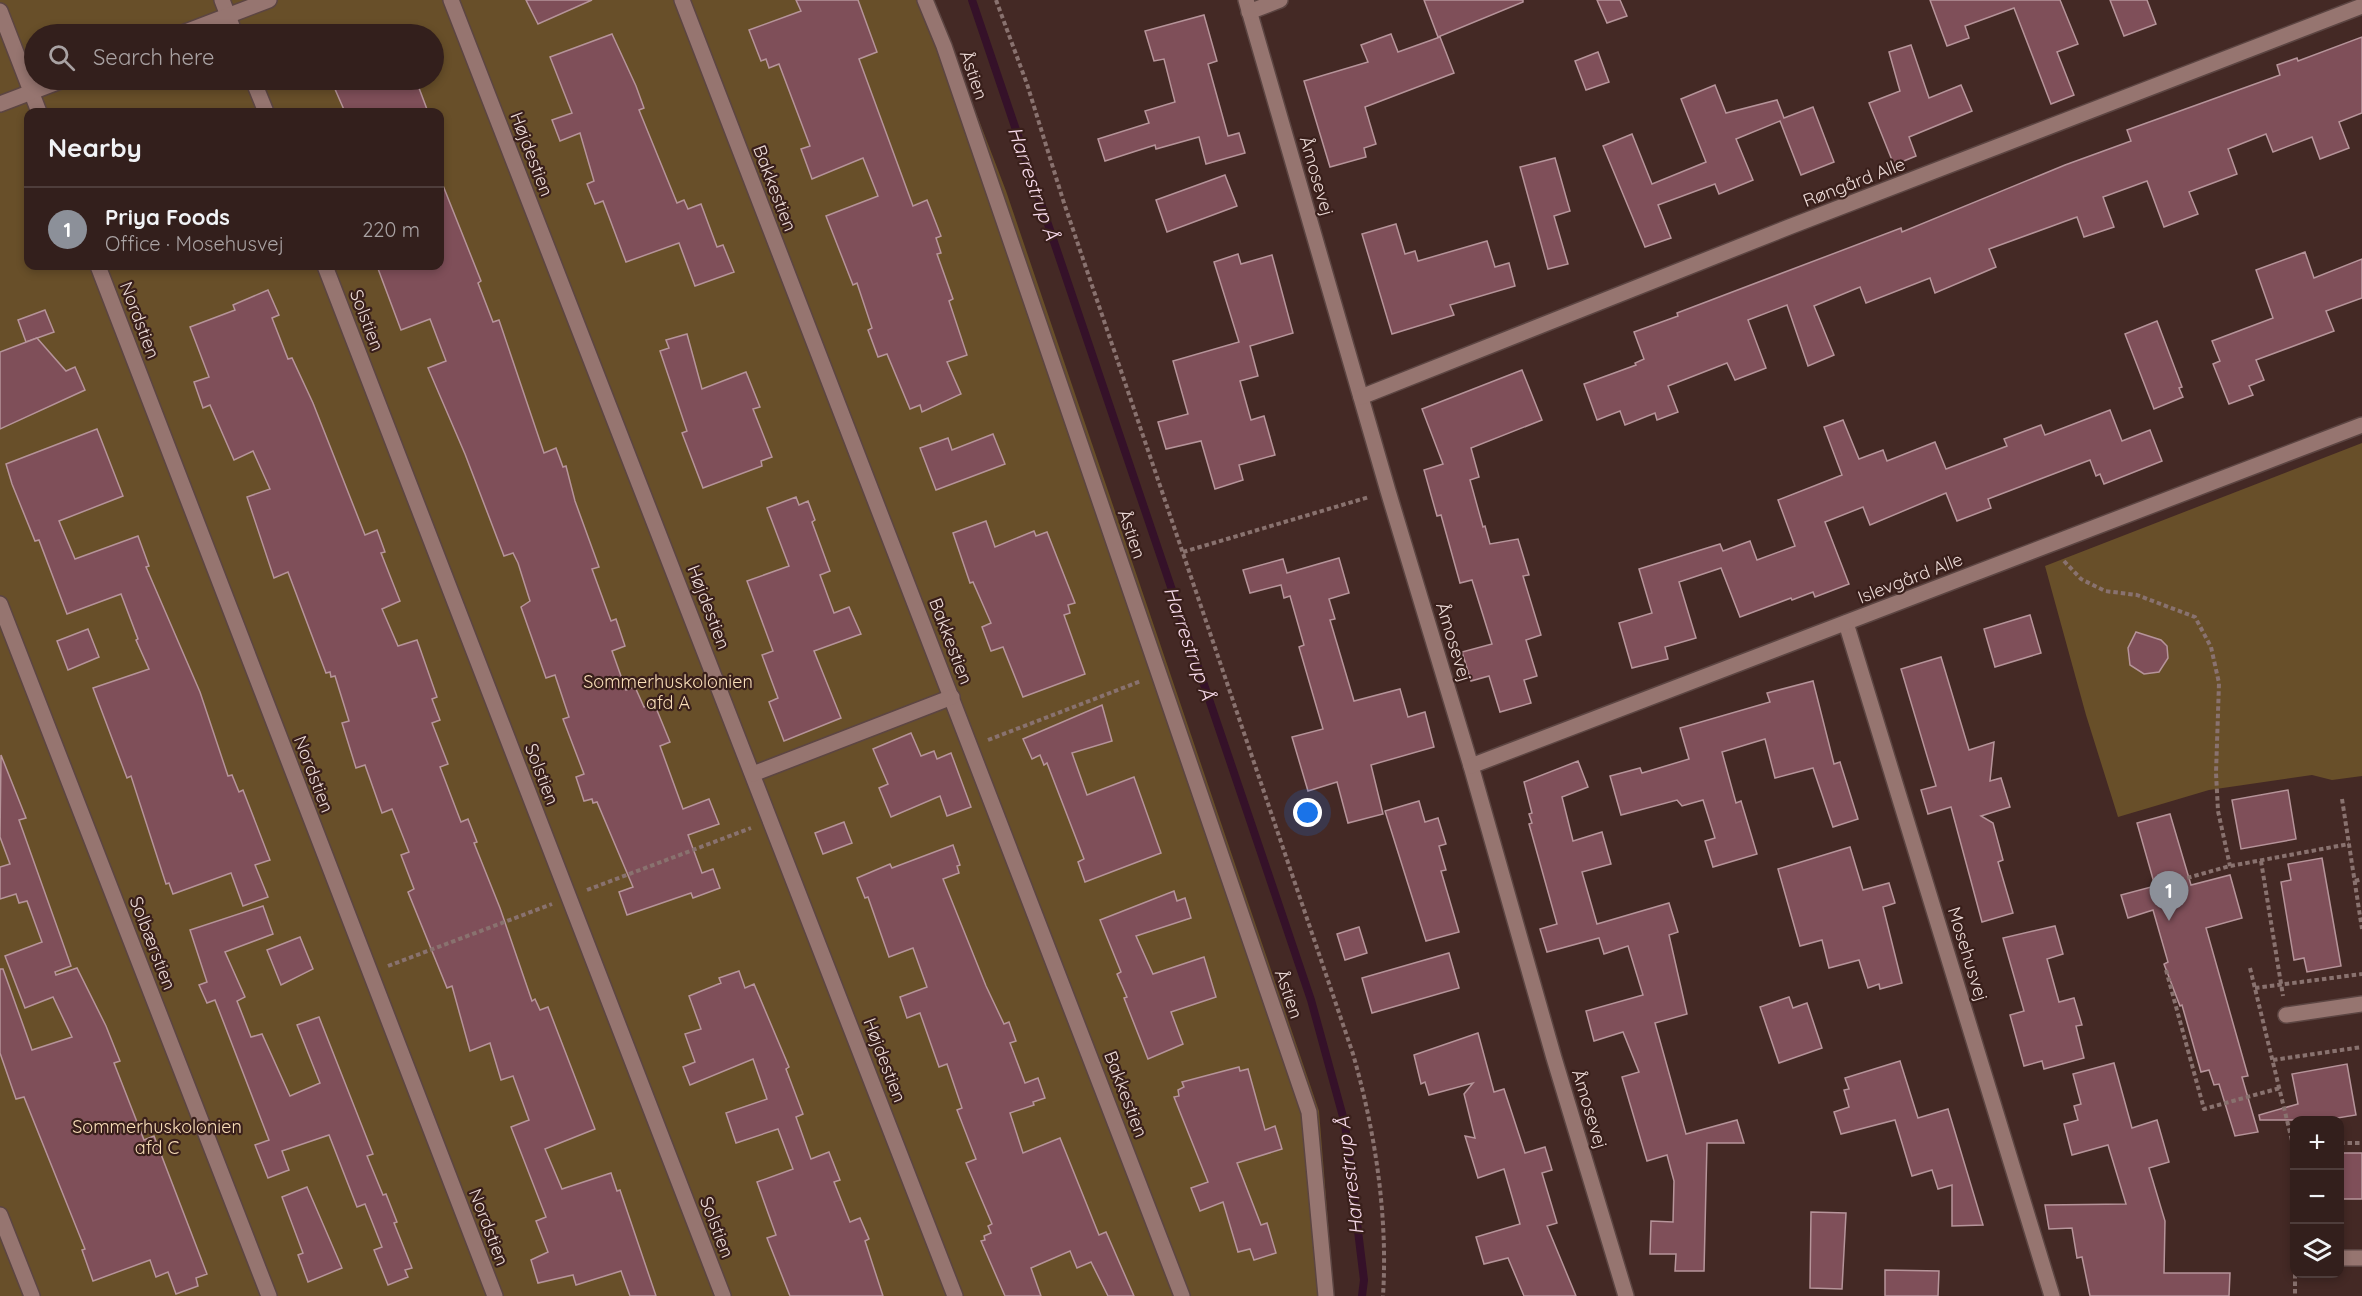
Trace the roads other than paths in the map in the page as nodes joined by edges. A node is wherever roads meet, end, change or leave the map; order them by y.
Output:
1 (222, 0) edge
2 (269, 0) edge
3 (451, 0) edge
4 (682, 0) edge
5 (925, 0) edge
6 (1280, 0) edge
7 (1247, 6) edge
8 (2362, 6) edge
9 (0, 11) edge
10 (228, 16) junction
11 (207, 24) edge
12 (232, 24) edge
13 (24, 74) edge
14 (36, 90) edge
15 (257, 90) edge
16 (31, 92) junction
17 (0, 104) edge
18 (37, 108) edge
19 (264, 108) edge
20 (100, 270) edge
21 (327, 270) edge
22 (1360, 397) junction
23 (2362, 425) edge
24 (0, 604) edge
25 (1846, 623) junction
26 (952, 697) junction
27 (1471, 766) junction
28 (753, 774) junction
29 (2362, 1004) edge
30 (2286, 1015) road end
31 (0, 1215) edge
32 (2344, 1258) edge
33 (2362, 1258) edge
34 (32, 1296) edge
35 (269, 1296) edge
36 (495, 1296) edge
37 (723, 1296) edge
38 (955, 1296) edge
39 (1182, 1296) edge
40 (1326, 1296) edge
41 (1626, 1296) edge
42 (2052, 1296) edge

1 - 10 street
2 - 10 street
3 - 28 street, Højdestien
4 - 26 street, Bakkestien
5 - 40 street, Åstien
6 - 7 street
7 - 22 street, Åmosevej
8 - 22 street, Røngård Alle
9 - 13 street
10 - 11 street
10 - 12 street
14 - 16 street
15 - 19 street
16 - 17 street
16 - 18 street
20 - 36 street, Nordstien
21 - 37 street, Solstien
22 - 27 street, Åmosevej
23 - 25 street, Islevgård Alle
24 - 35 street, Solbærstien
25 - 27 street, Islevgård Alle
25 - 42 street, Mosehusvej
26 - 28 street
26 - 39 street, Bakkestien
27 - 41 street, Åmosevej
28 - 38 street, Højdestien
29 - 30 street
31 - 34 street
32 - 33 street

